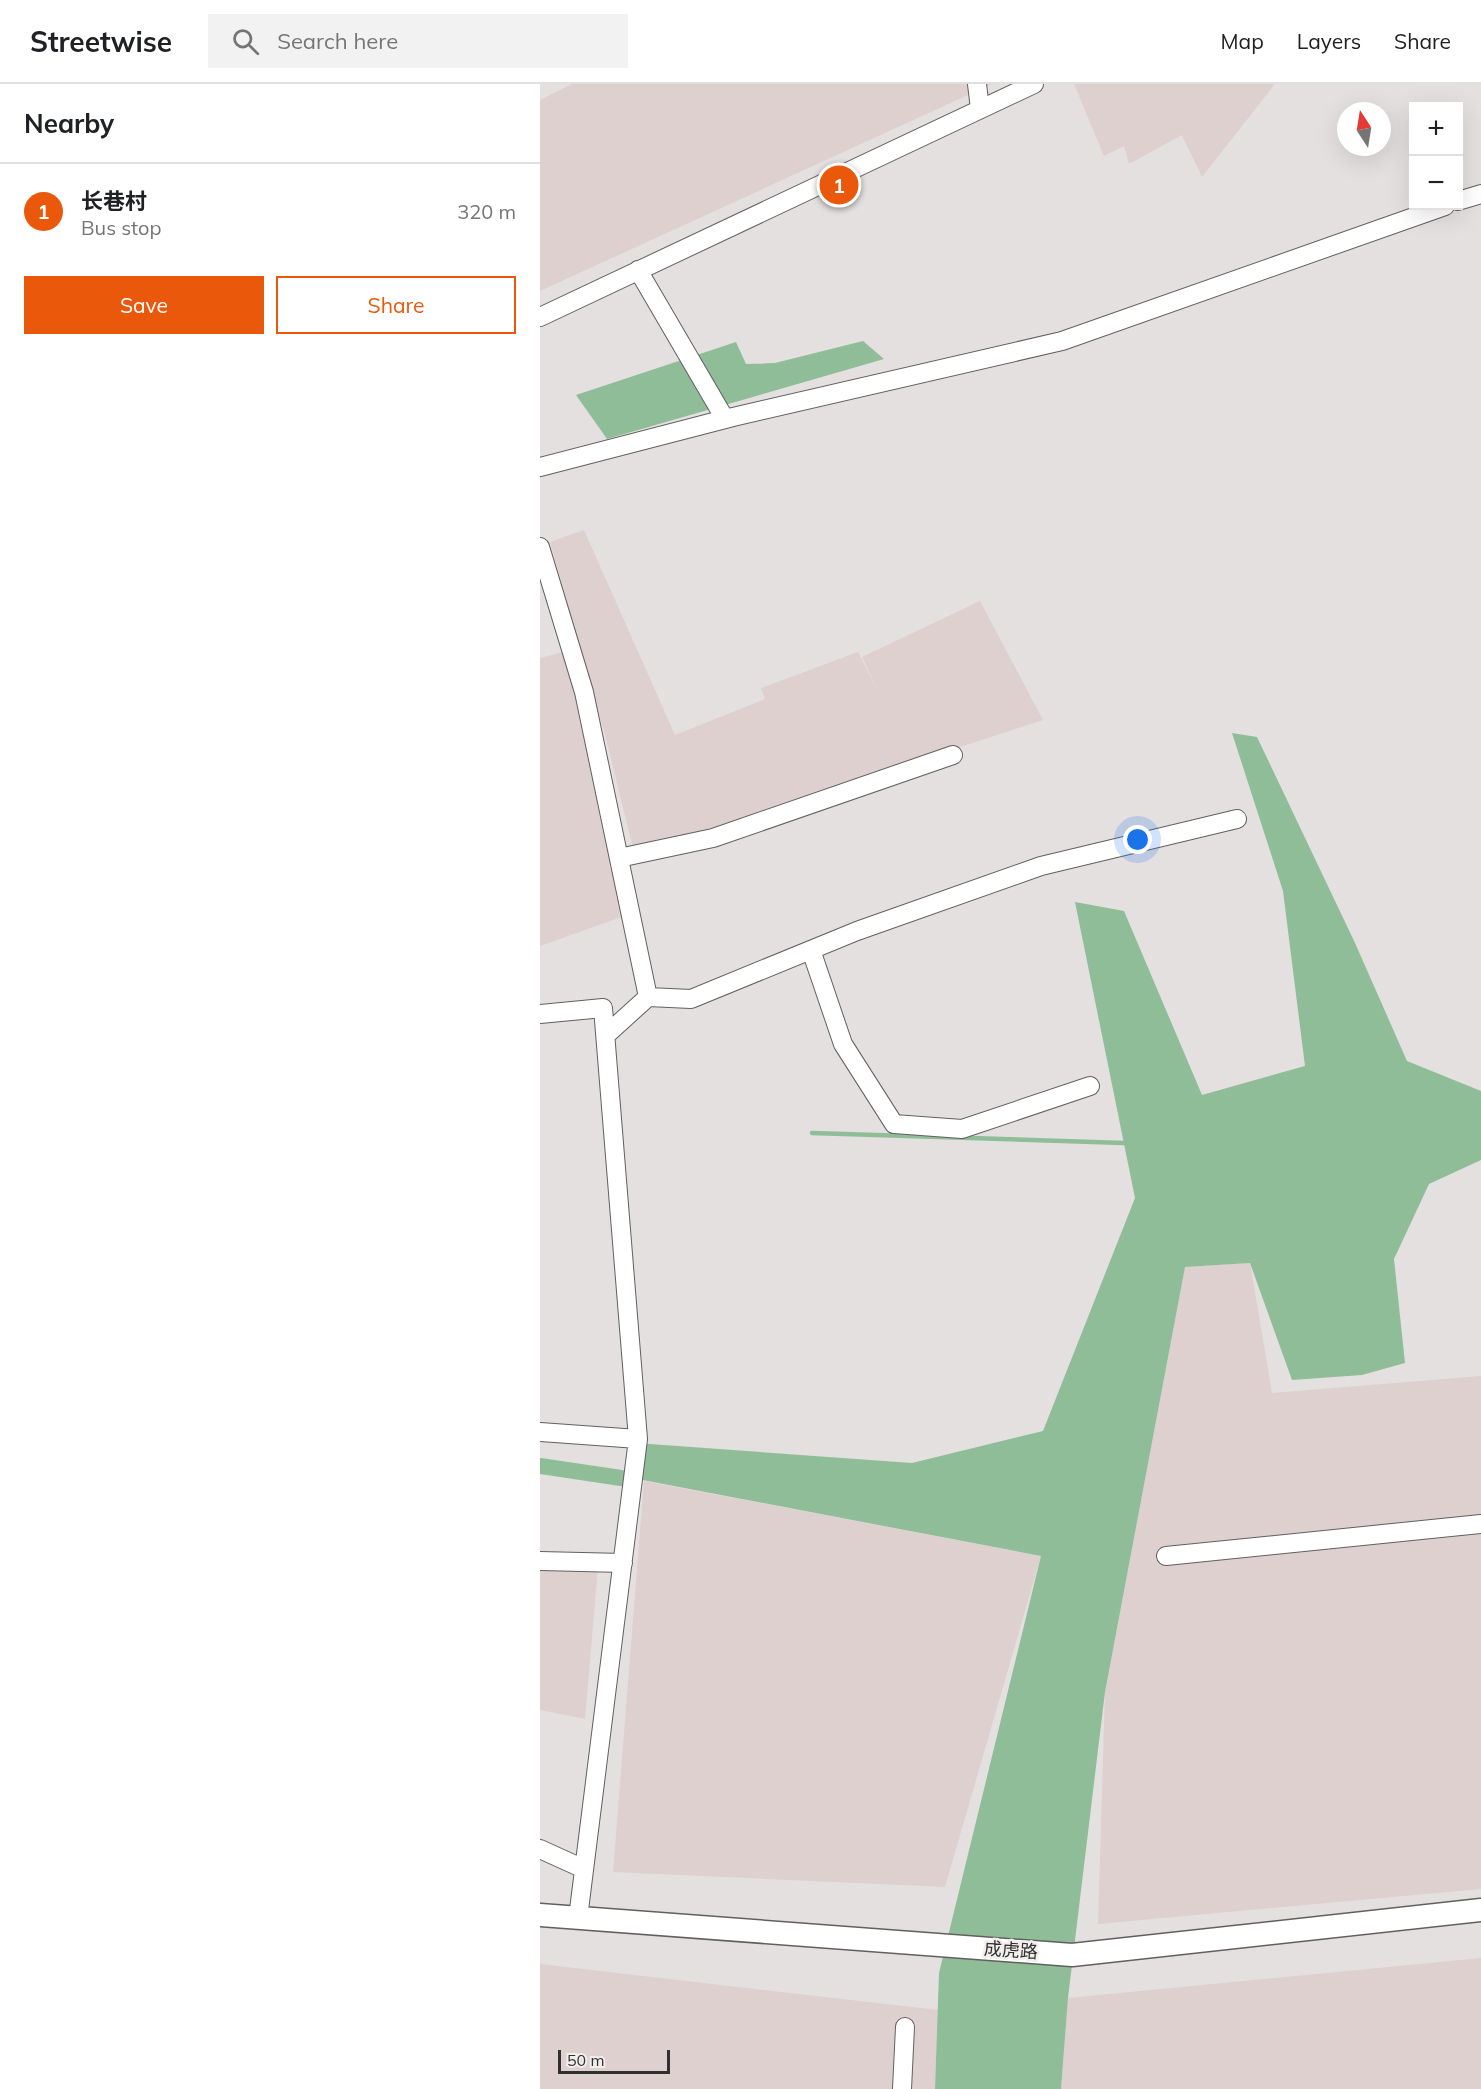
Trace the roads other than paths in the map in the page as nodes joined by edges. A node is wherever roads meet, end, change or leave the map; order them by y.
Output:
1 (977, 84) edge
2 (1034, 84) edge
3 (980, 109) junction
4 (1479, 194) edge
5 (1463, 199) edge
6 (1434, 210) edge
7 (638, 270) junction
8 (540, 317) edge
9 (725, 419) junction
10 (540, 467) edge
11 (540, 547) edge
12 (954, 754) dead end
13 (1237, 819) dead end
14 (619, 858) junction
15 (811, 950) junction
16 (648, 997) junction
17 (540, 1014) edge
18 (606, 1035) junction
19 (1090, 1086) dead end
20 (540, 1432) edge
21 (638, 1439) junction
22 (1481, 1524) edge
23 (1166, 1556) dead end
24 (540, 1561) edge
25 (623, 1563) junction
26 (540, 1849) edge
27 (584, 1869) junction
28 (1481, 1911) edge
29 (540, 1915) edge
30 (578, 1918) junction
31 (905, 2026) dead end
32 (902, 2089) edge

1 - 3 street
2 - 3 street
3 - 7 street
4 - 5 street
6 - 9 street
7 - 8 street
7 - 9 street
9 - 10 street
11 - 14 street
12 - 14 street
13 - 15 street
14 - 16 street
15 - 16 street
15 - 19 street
16 - 18 street
17 - 18 street
18 - 21 street
20 - 21 street
21 - 25 street
22 - 23 street
24 - 25 street
25 - 27 street
26 - 27 street
27 - 30 street
28 - 30 street, 成虎路
29 - 30 street, 成虎路
31 - 32 street

